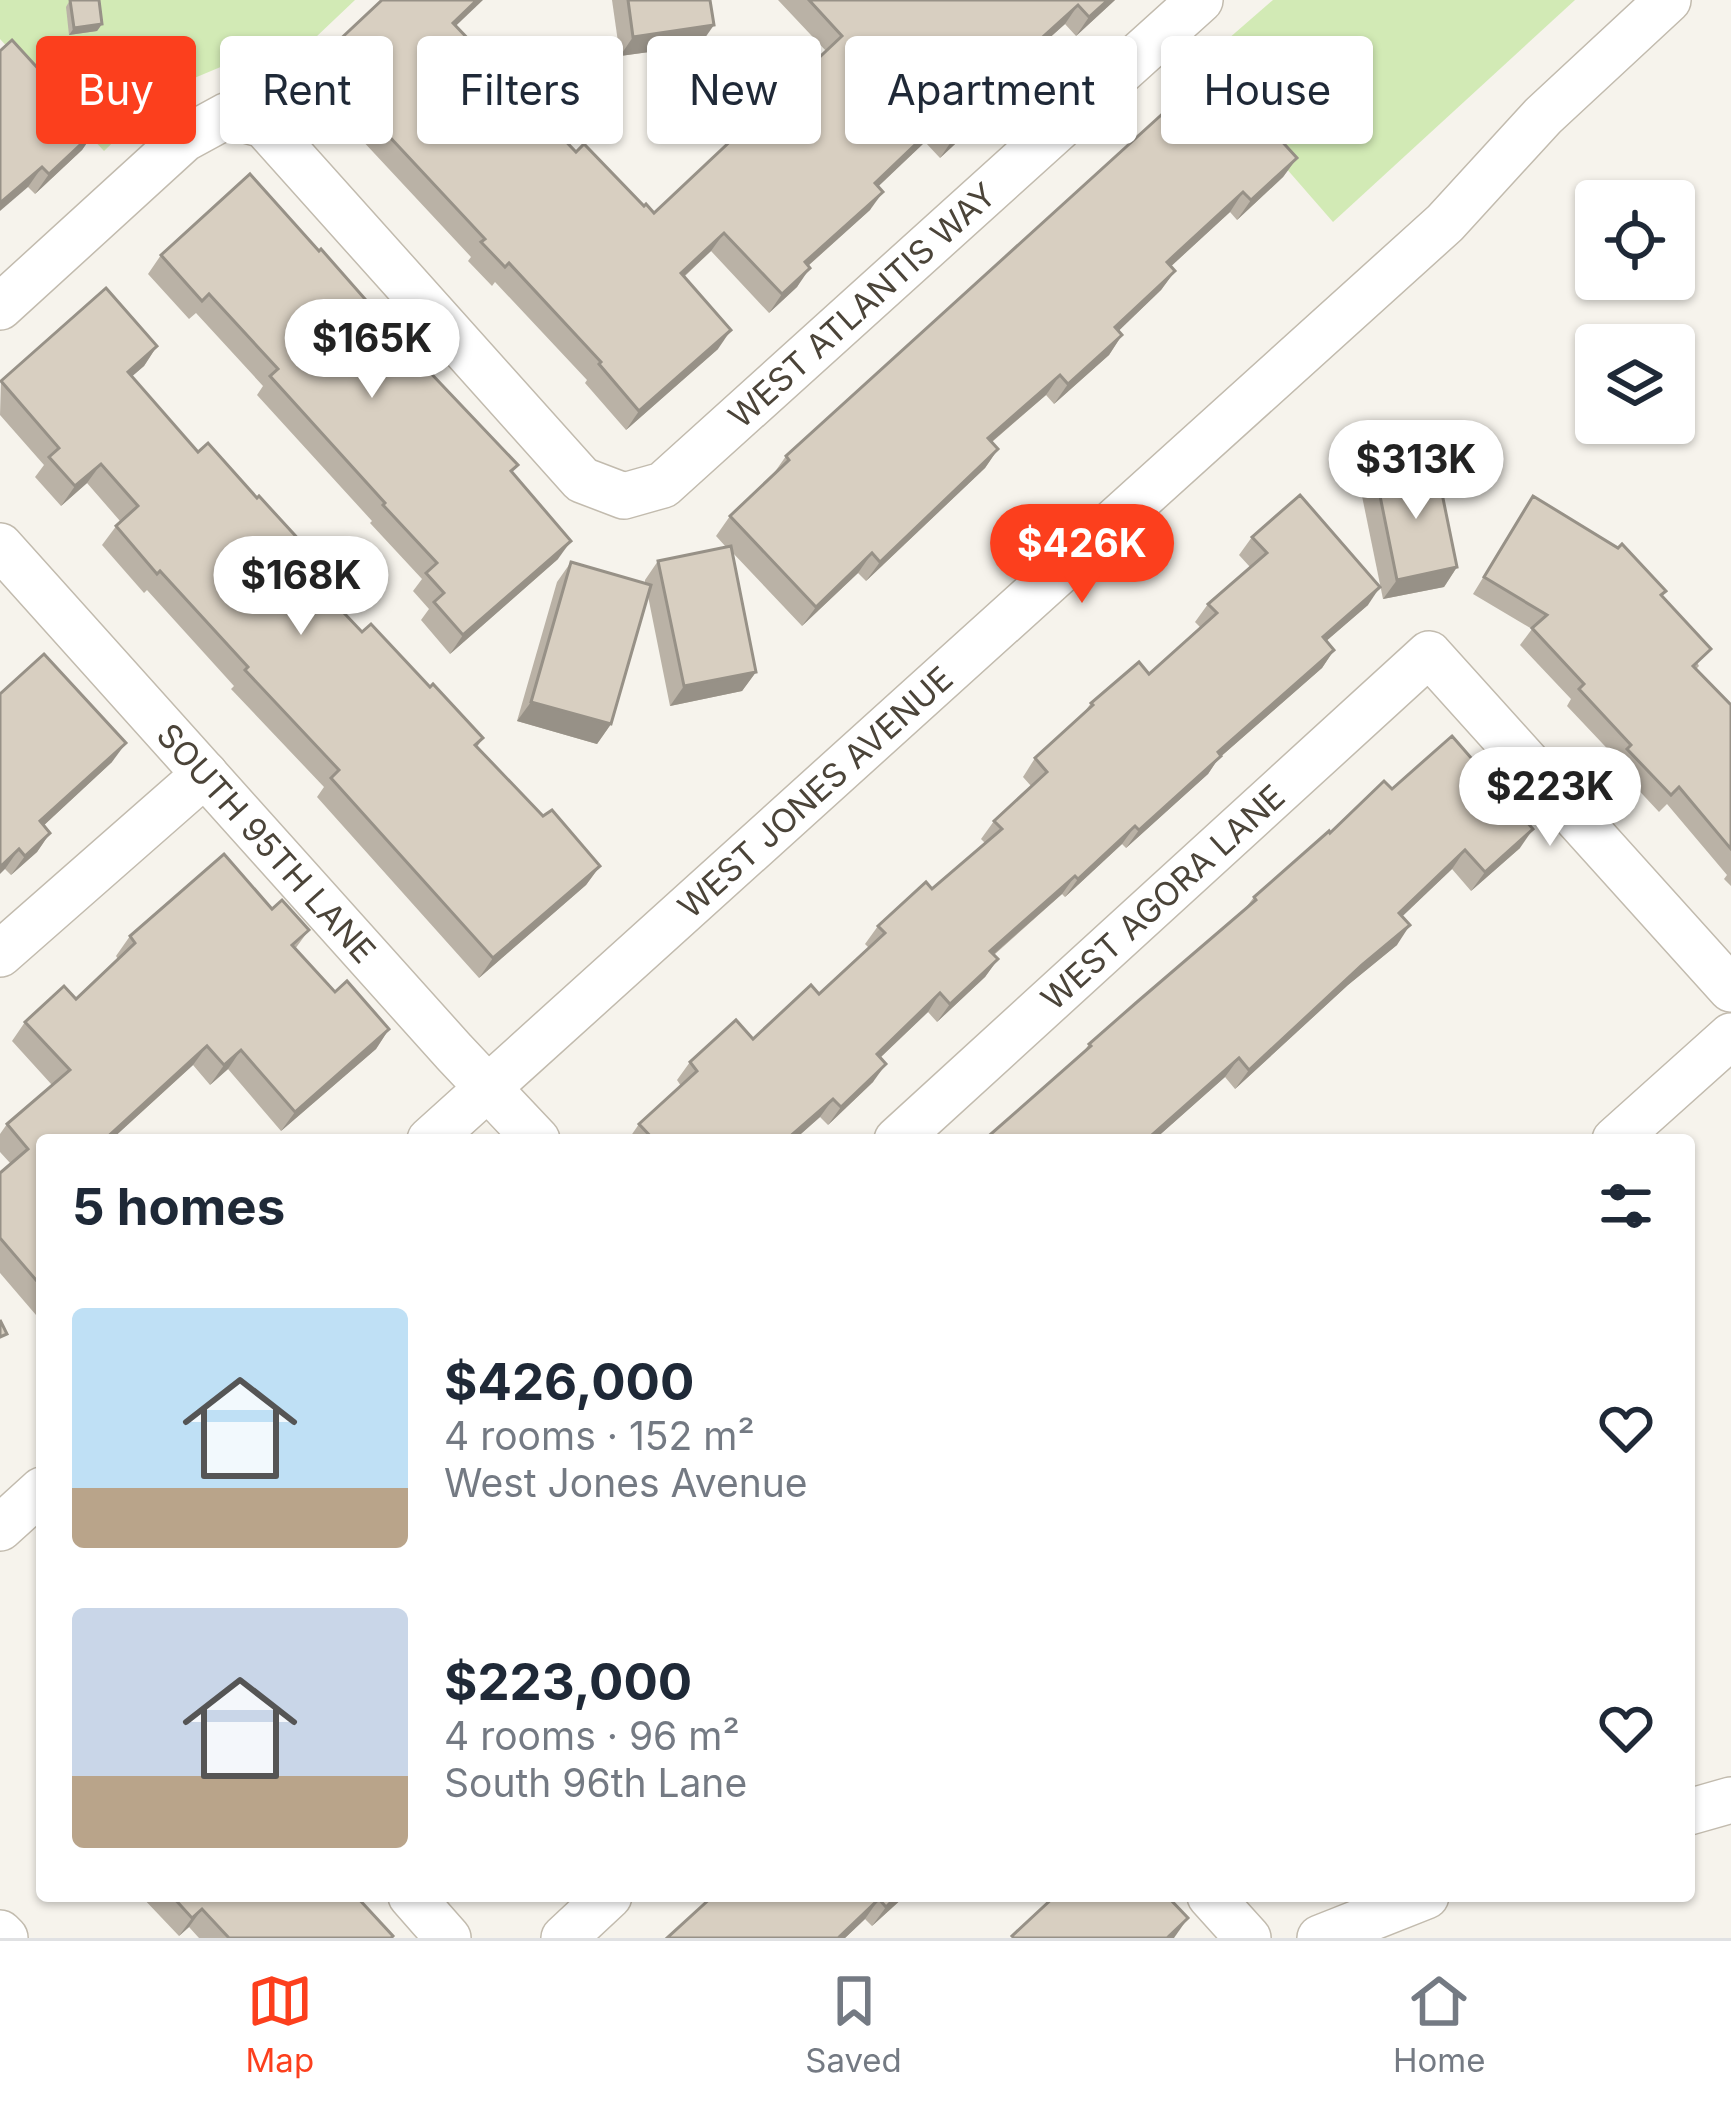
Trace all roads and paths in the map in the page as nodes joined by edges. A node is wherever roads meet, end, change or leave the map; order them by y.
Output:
1 (1200, 0) edge
2 (1668, 0) edge
3 (0, 307) edge
4 (0, 546) edge
5 (205, 774) junction
6 (0, 954) edge
7 (1731, 989) edge
8 (1731, 1036) edge
9 (488, 1088) junction
10 (437, 1134) edge
11 (531, 1134) edge
12 (904, 1134) edge
13 (1622, 1134) edge
14 (36, 1495) edge
15 (0, 1528) edge
16 (1731, 1800) edge
17 (1695, 1810) edge
18 (416, 1902) edge
19 (602, 1902) edge
20 (1215, 1902) edge
21 (1411, 1902) edge
22 (448, 1938) edge
23 (563, 1938) edge
24 (1248, 1938) edge
25 (1320, 1938) edge

1 - 3 street, WEST ATLANTIS WAY
2 - 9 street, WEST JONES AVENUE
4 - 5 street, SOUTH 95TH LANE
5 - 6 street
5 - 9 street, SOUTH 95TH LANE
7 - 12 street, WEST AGORA LANE
8 - 13 street
9 - 10 street, WEST JONES AVENUE
9 - 11 street, SOUTH 95TH LANE
14 - 15 street
16 - 17 street
18 - 22 street
19 - 23 street
20 - 24 street
21 - 25 street

